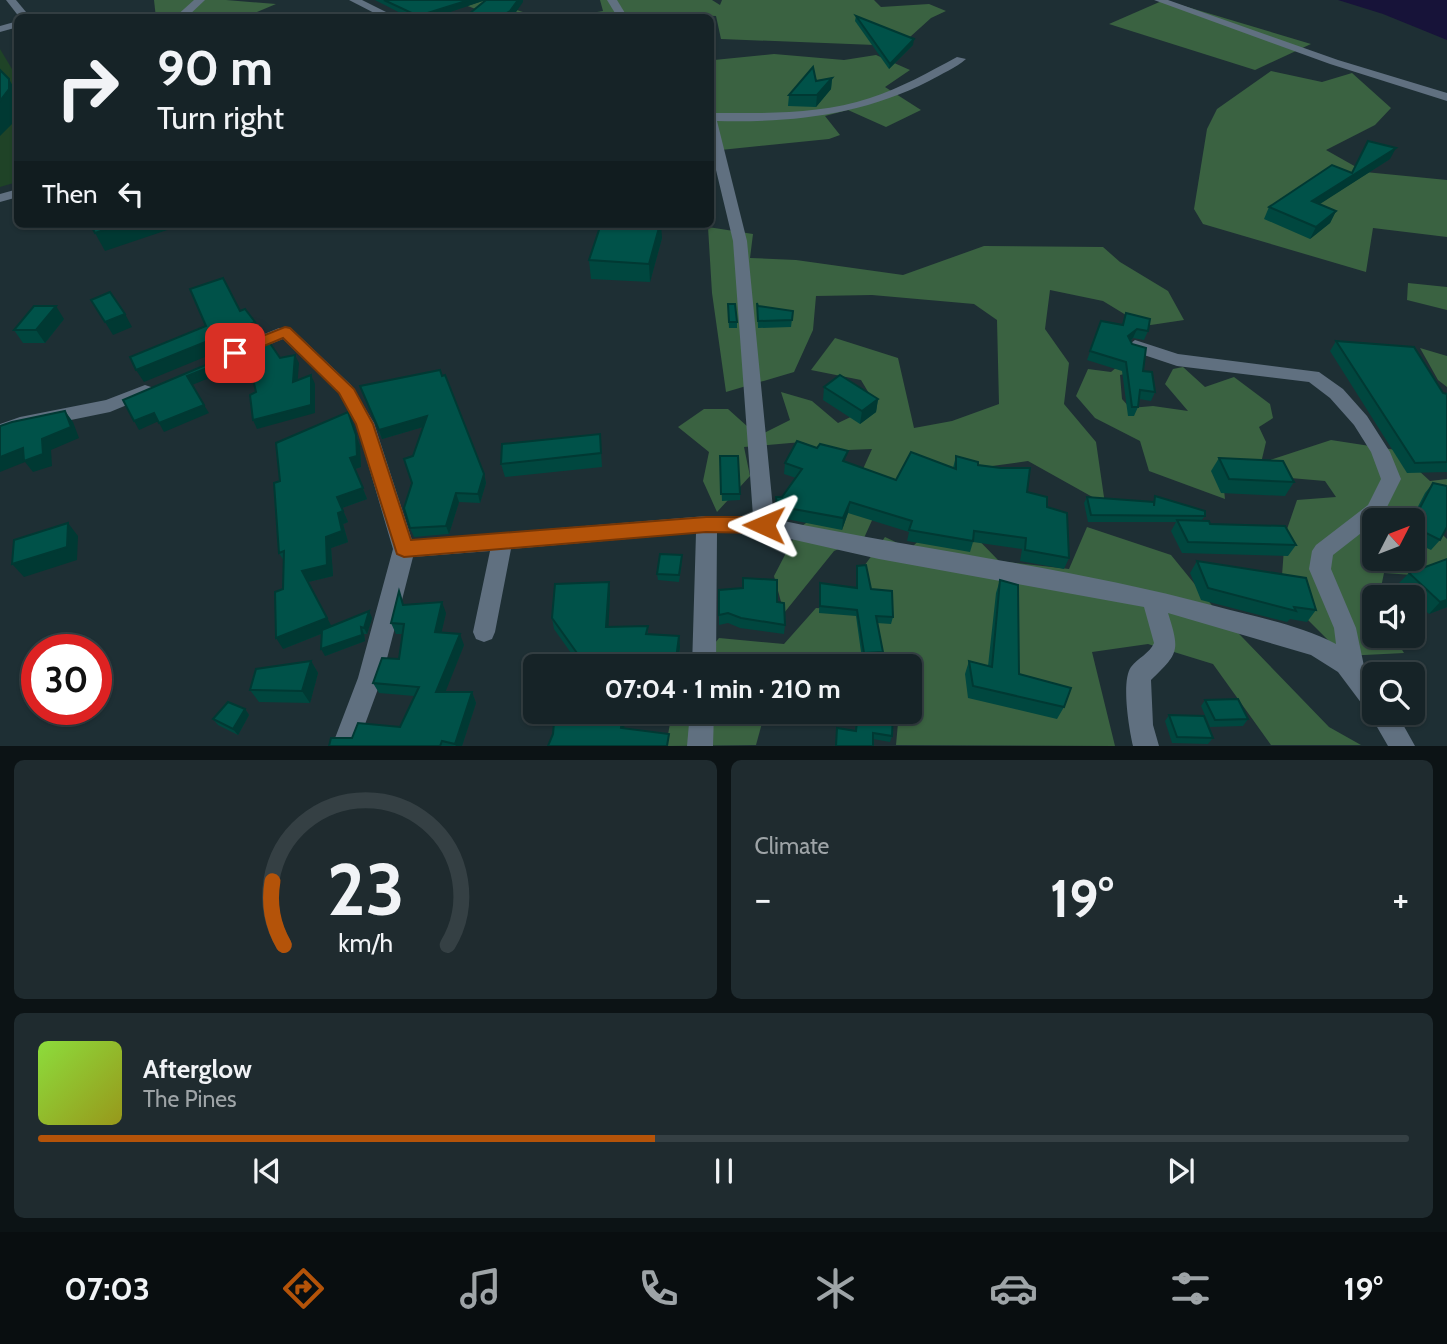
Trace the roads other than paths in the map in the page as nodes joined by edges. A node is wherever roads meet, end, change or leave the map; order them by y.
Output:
1 (11, 0) edge
2 (200, 0) edge
3 (354, 0) edge
4 (1160, 0) edge
5 (23, 14) edge
6 (184, 14) edge
7 (384, 14) edge
8 (961, 59) dead end
9 (1447, 97) edge
10 (714, 117) edge
11 (714, 130) edge
12 (1135, 346) edge
13 (235, 353) edge
14 (160, 385) edge
15 (0, 431) edge
16 (706, 524) junction
17 (764, 525) junction
18 (502, 541) junction
19 (404, 549) junction
20 (1153, 599) junction
21 (484, 632) dead end
22 (704, 654) edge
23 (1352, 667) junction
24 (1362, 682) edge
25 (701, 724) edge
26 (1390, 725) edge
27 (344, 746) edge
28 (700, 746) edge
29 (1146, 746) edge
30 (1403, 746) edge

1 - 5 street
2 - 6 street
3 - 7 street
4 - 9 street
8 - 10 street
11 - 17 street
12 - 23 street
13 - 19 street
14 - 15 street
16 - 17 street
16 - 18 street
16 - 22 street
17 - 20 street
18 - 19 street
18 - 21 street
19 - 27 street
20 - 23 street
20 - 29 street
23 - 24 street
25 - 28 street
26 - 30 street

